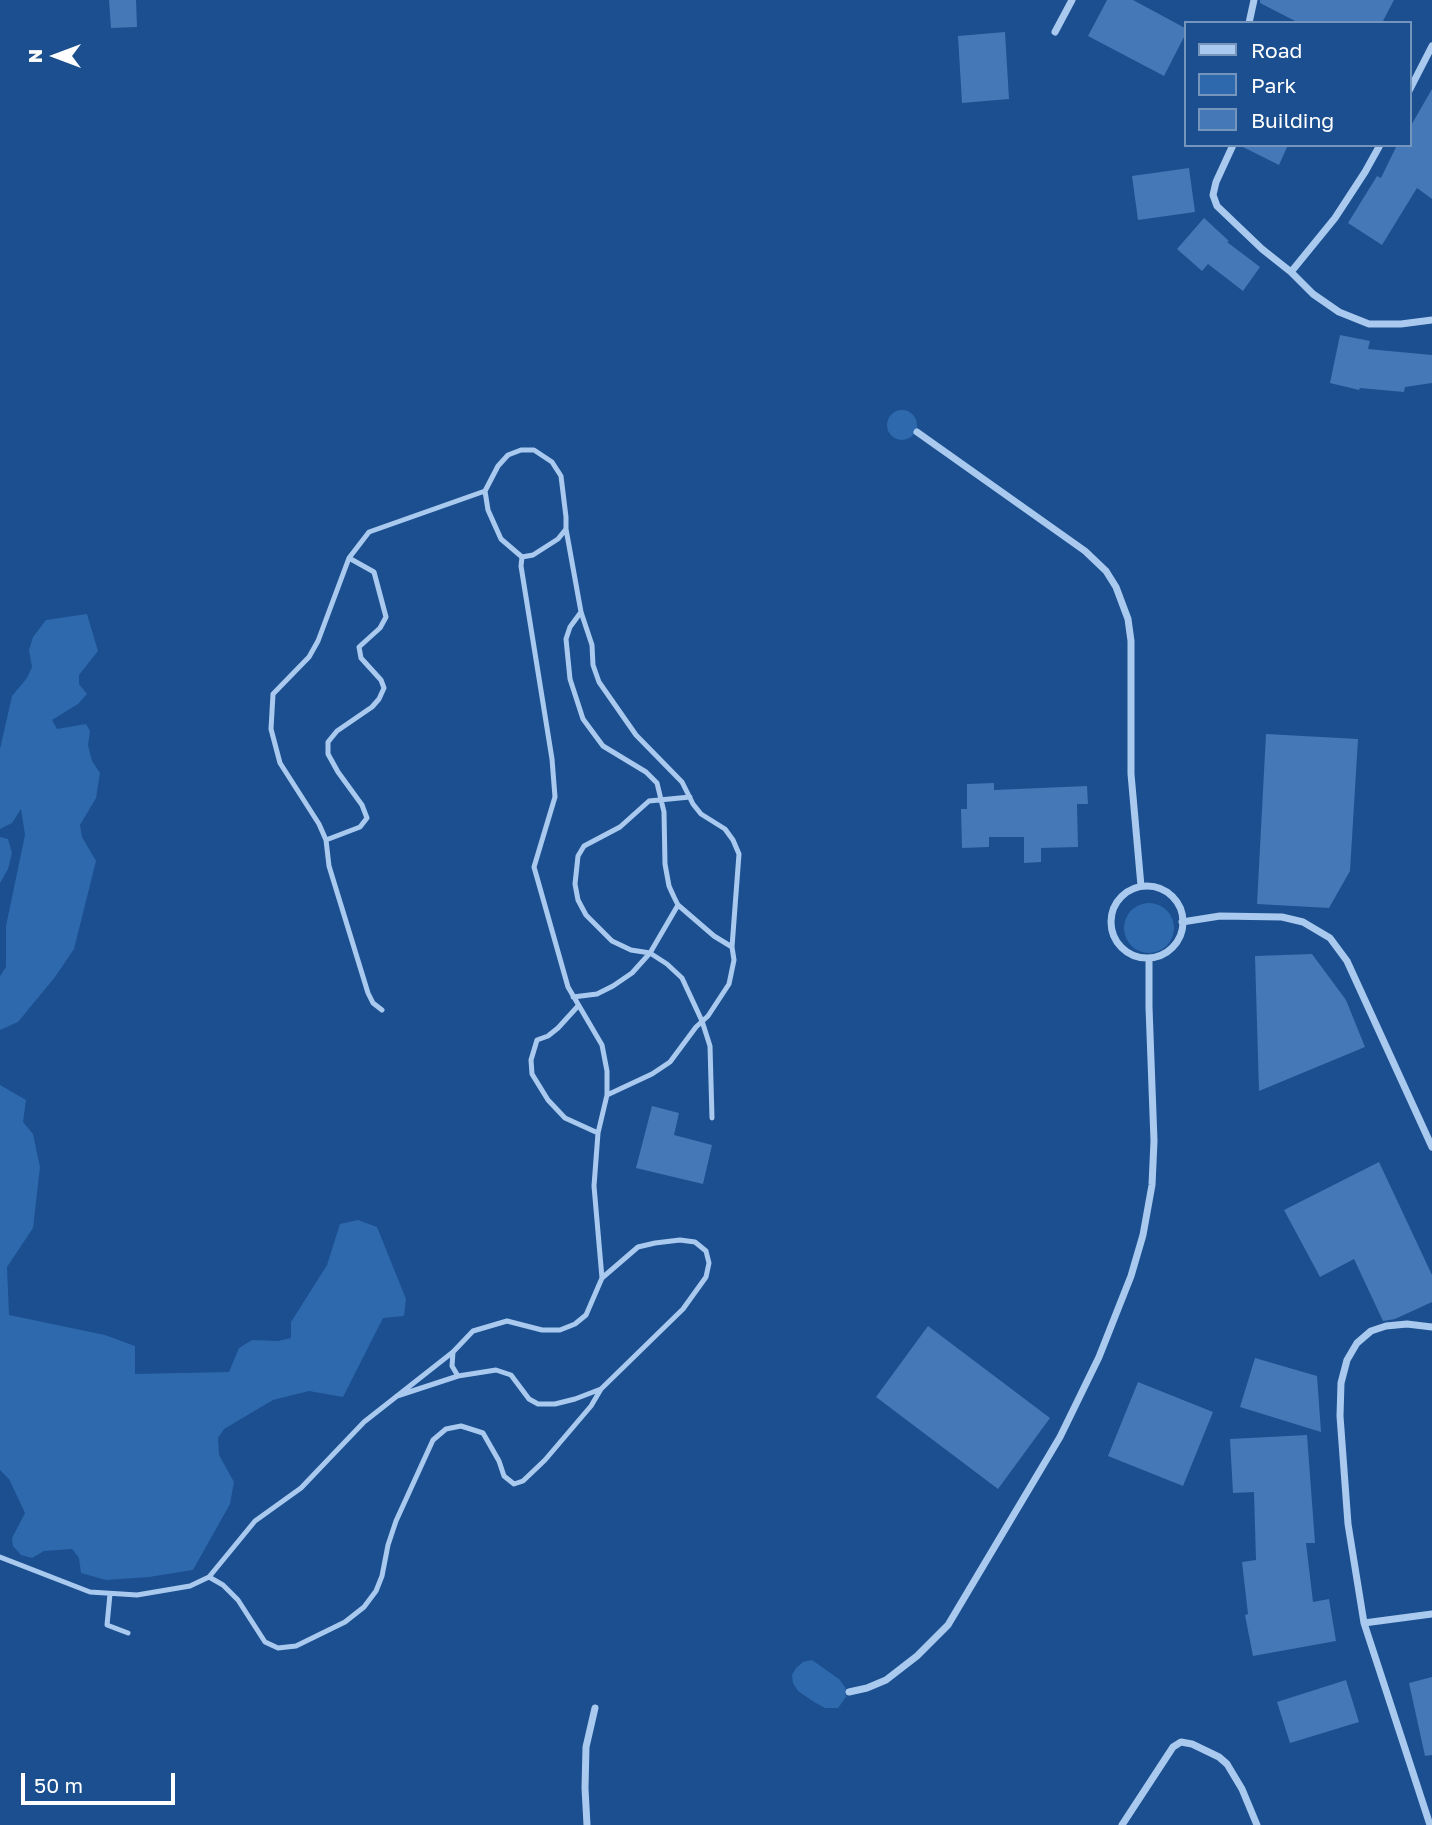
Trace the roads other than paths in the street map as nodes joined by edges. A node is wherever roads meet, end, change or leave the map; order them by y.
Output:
1 (1072, 0) edge
2 (1254, 0) edge
3 (1250, 21) edge
4 (1055, 32) dead end
5 (1432, 46) edge
6 (1411, 87) edge
7 (1232, 147) edge
8 (1379, 147) edge
9 (1291, 272) junction
10 (1432, 320) edge
11 (917, 432) dead end
12 (485, 491) junction
13 (566, 529) junction
14 (522, 557) junction
15 (349, 558) junction
16 (581, 612) junction
17 (690, 797) junction
18 (660, 800) junction
19 (326, 840) junction
20 (1141, 886) junction
21 (678, 905) junction
22 (1182, 922) junction
23 (732, 947) junction
24 (650, 953) junction
25 (1149, 958) junction
26 (573, 997) junction
27 (578, 1006) junction
28 (383, 1010) dead end
29 (702, 1021) junction
30 (607, 1095) junction
31 (712, 1118) dead end
32 (598, 1133) junction
33 (1432, 1147) edge
34 (602, 1278) junction
35 (1432, 1327) edge
36 (453, 1352) junction
37 (458, 1376) junction
38 (601, 1389) junction
39 (394, 1397) junction
40 (0, 1557) edge
41 (209, 1577) junction
42 (110, 1594) junction
43 (1432, 1614) edge
44 (1364, 1623) junction
45 (128, 1633) dead end
46 (849, 1692) dead end
47 (594, 1708) dead end
48 (587, 1825) edge
49 (1122, 1825) edge
50 (1257, 1825) edge
51 (1430, 1825) edge

1 - 4 street
2 - 3 street
5 - 6 street
7 - 9 street
8 - 9 street
9 - 10 street
11 - 20 street
12 - 13 lane
12 - 14 lane
12 - 15 lane
13 - 14 lane
13 - 16 lane
14 - 26 lane
15 - 19 lane
15 - 19 lane
16 - 17 lane
16 - 18 lane
17 - 18 lane
17 - 23 lane
18 - 21 lane
18 - 24 lane
19 - 28 lane
20 - 22 street
20 - 25 street
21 - 23 lane
21 - 24 lane
22 - 25 street
22 - 33 street
23 - 29 lane
24 - 26 lane
24 - 29 lane
25 - 46 street
26 - 27 lane
27 - 30 lane
27 - 32 lane
29 - 30 lane
29 - 31 lane
30 - 32 lane
32 - 34 lane
34 - 36 lane
34 - 38 lane
35 - 44 street
36 - 37 lane
36 - 39 lane
37 - 38 lane
37 - 39 lane
38 - 41 lane
39 - 41 lane
40 - 42 lane
41 - 42 lane
42 - 45 lane
43 - 44 street
44 - 51 street
47 - 48 street
49 - 50 street

